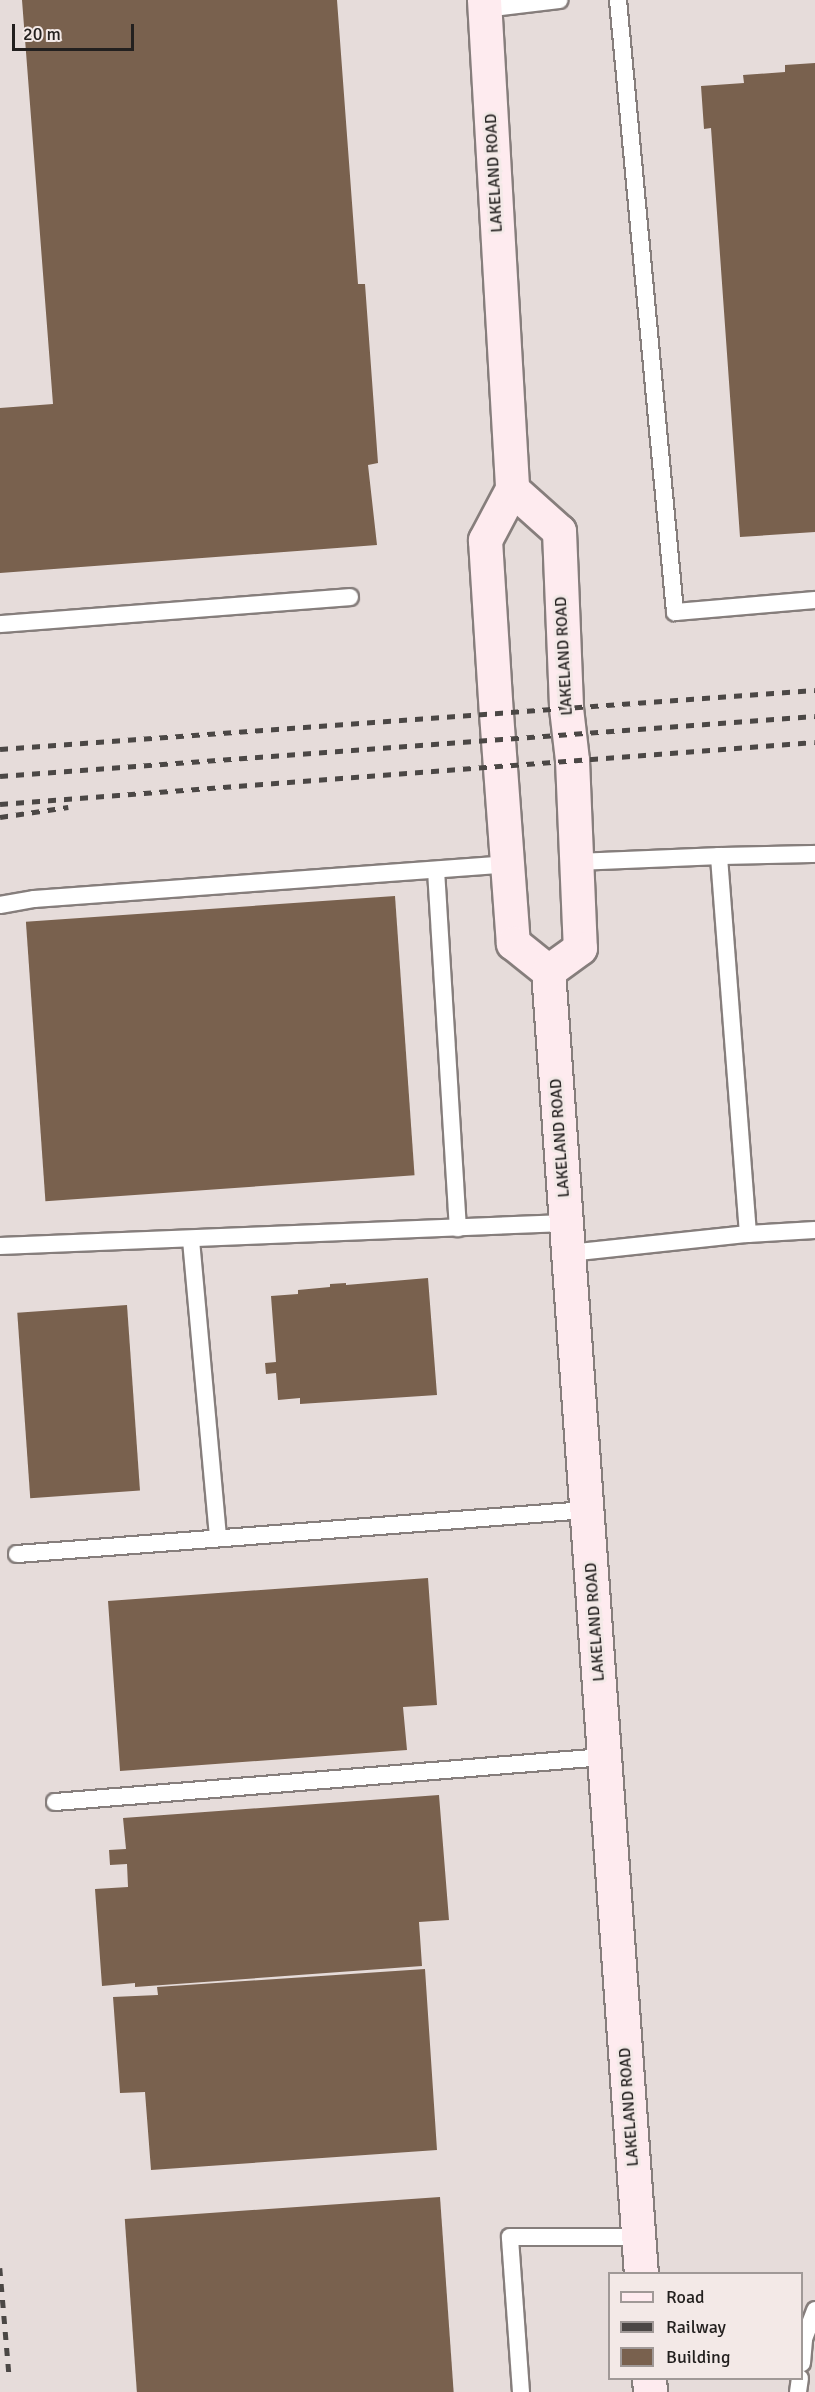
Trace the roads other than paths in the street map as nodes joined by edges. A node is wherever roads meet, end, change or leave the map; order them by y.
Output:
1 (559, 0) edge
2 (618, 0) edge
3 (484, 5) edge
4 (512, 489) junction
5 (350, 597) dead end
6 (815, 600) edge
7 (0, 624) edge
8 (815, 854) edge
9 (719, 856) junction
10 (578, 862) junction
11 (508, 864) junction
12 (436, 870) junction
13 (0, 905) edge
14 (548, 971) junction
15 (458, 1228) junction
16 (815, 1230) edge
17 (748, 1234) junction
18 (568, 1238) junction
19 (191, 1240) junction
20 (0, 1246) edge
21 (586, 1510) junction
22 (218, 1538) junction
23 (17, 1554) dead end
24 (604, 1757) junction
25 (55, 1802) dead end
26 (639, 2237) junction
27 (641, 2272) edge
28 (815, 2310) edge
29 (803, 2347) edge
30 (521, 2392) edge

1 - 3 lane
2 - 6 lane
3 - 4 street, LAKELAND ROAD
4 - 10 street, LAKELAND ROAD
4 - 11 street
5 - 7 lane
8 - 9 lane
9 - 10 lane
9 - 17 lane
10 - 14 street, LAKELAND ROAD
11 - 12 lane
11 - 14 street
12 - 13 lane
12 - 15 lane
14 - 18 street, LAKELAND ROAD
15 - 18 lane
15 - 19 lane
16 - 17 lane
17 - 18 lane
18 - 21 street, LAKELAND ROAD
19 - 20 lane
19 - 22 lane
21 - 22 lane
21 - 24 street, LAKELAND ROAD
22 - 23 lane
24 - 25 lane
24 - 26 street, LAKELAND ROAD
26 - 27 street, LAKELAND ROAD
26 - 30 lane
28 - 29 lane

